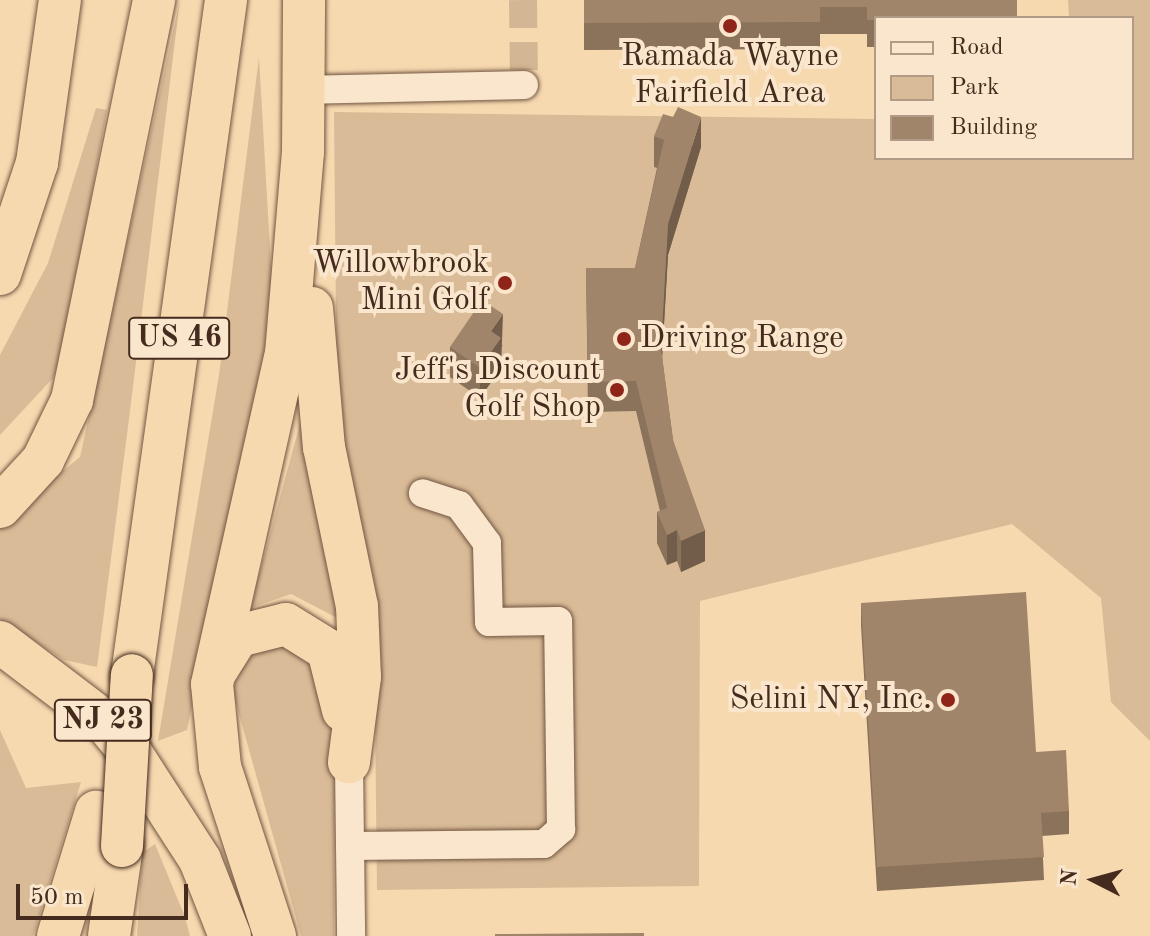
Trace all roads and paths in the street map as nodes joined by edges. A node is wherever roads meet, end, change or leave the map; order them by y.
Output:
1 (60, 0) edge
2 (154, 0) edge
3 (226, 0) edge
4 (304, 0) edge
5 (524, 85) dead end
6 (303, 90) junction
7 (303, 152) junction
8 (0, 274) edge
9 (423, 493) dead end
10 (0, 507) edge
11 (0, 642) edge
12 (132, 675) junction
13 (0, 679) edge
14 (212, 684) junction
15 (349, 762) junction
16 (179, 823) junction
17 (350, 846) junction
18 (58, 936) edge
19 (109, 936) edge
20 (230, 936) edge
21 (275, 936) edge
22 (351, 936) edge

1 - 8 highway
2 - 10 highway
3 - 12 highway, US 46
4 - 6 highway
5 - 6 street
6 - 7 highway
7 - 14 highway
7 - 15 highway
9 - 17 street
11 - 16 highway, NJ 23
12 - 18 highway, bridge
12 - 19 highway, US 46, bridge
13 - 16 highway
14 - 15 highway
14 - 21 highway
15 - 17 street
16 - 20 highway, NJ 23
17 - 22 street

